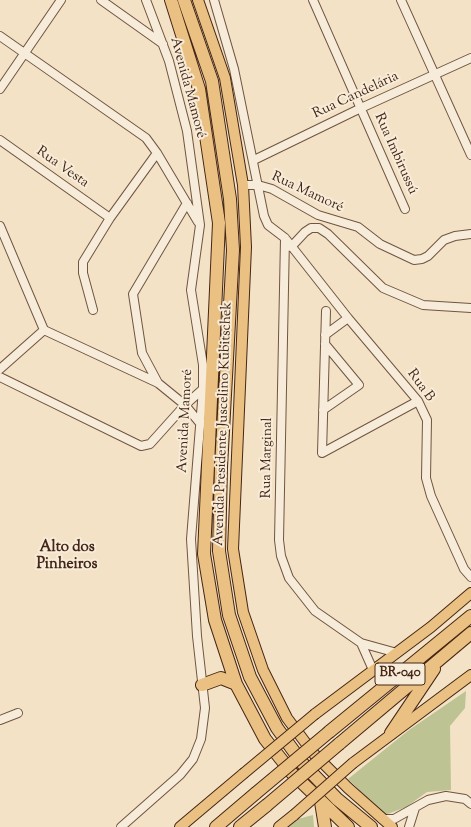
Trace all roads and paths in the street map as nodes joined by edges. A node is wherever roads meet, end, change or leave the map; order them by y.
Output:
1 (61, 0) edge
2 (101, 0) edge
3 (146, 0) edge
4 (171, 0) edge
5 (184, 0) edge
6 (198, 0) edge
7 (214, 0) edge
8 (313, 0) edge
9 (401, 0) edge
10 (0, 36) edge
11 (163, 44) junction
12 (24, 53) junction
13 (471, 58) edge
14 (435, 74) junction
15 (0, 89) edge
16 (361, 108) junction
17 (0, 140) edge
18 (157, 153) junction
19 (471, 155) edge
20 (254, 160) junction
21 (243, 185) junction
22 (258, 185) junction
23 (187, 203) junction
24 (405, 209) dead end
25 (110, 218) junction
26 (200, 225) junction
27 (0, 226) edge
28 (471, 234) edge
29 (285, 238) junction
30 (291, 247) junction
31 (471, 308) edge
32 (92, 310) dead end
33 (326, 311) dead end
34 (348, 318) junction
35 (44, 330) junction
36 (326, 335) junction
37 (325, 344) junction
38 (0, 369) edge
39 (0, 377) edge
40 (158, 383) junction
41 (203, 389) junction
42 (418, 401) junction
43 (185, 405) junction
44 (323, 410) junction
45 (199, 422) junction
46 (471, 577) edge
47 (471, 593) edge
48 (471, 616) edge
49 (471, 634) edge
50 (361, 643) junction
51 (397, 653) junction
52 (442, 656) junction
53 (373, 670) junction
54 (471, 675) edge
55 (236, 684) junction
56 (202, 685) junction
57 (18, 713) dead end
58 (0, 720) edge
59 (392, 733) junction
60 (321, 802) junction
61 (471, 804) edge
62 (415, 808) junction
63 (382, 819) junction
64 (121, 827) edge
65 (180, 827) edge
66 (216, 827) edge
67 (240, 827) edge
68 (279, 827) edge
69 (325, 827) edge
70 (348, 827) edge
71 (371, 827) edge
72 (392, 827) edge
73 (409, 827) edge

1 - 12 street
2 - 11 street
3 - 11 street, Avenida Mamoré
4 - 55 highway, Avenida Presidente Juscelino Kubitschek
5 - 71 highway, Avenida Presidente Juscelino Kubitschek
6 - 21 main road, Avenida Presidente Juscelino Kubitschek
7 - 20 street, Rua B
8 - 16 street, Rua Imbirussú
9 - 14 street
10 - 12 street
11 - 26 street, Avenida Mamoré
12 - 15 street
12 - 18 street
13 - 14 street, Rua Candelária
14 - 16 street, Rua Candelária
14 - 19 street
16 - 20 street, Rua Candelária
16 - 24 street, Rua Imbirussú
17 - 25 street, Rua Vesta
18 - 23 street
18 - 25 street
20 - 22 street, Rua B
21 - 22 street, Rua Mamoré
21 - 63 main road, Avenida Presidente Juscelino Kubitschek
22 - 28 street, Rua Mamoré
22 - 29 street, Rua B
23 - 26 street
23 - 40 street
25 - 32 street
26 - 41 street, Avenida Mamoré
27 - 35 street
29 - 30 street, Rua B
29 - 50 street, Rua Marginal
30 - 31 street
30 - 34 street, Rua B
33 - 36 street
34 - 36 street
34 - 42 street, Rua B
35 - 38 street
35 - 40 street
36 - 37 street
37 - 44 street
37 - 44 street
39 - 43 street
40 - 43 street
41 - 43 street
41 - 45 street, Avenida Mamoré
42 - 44 street
42 - 46 street, Rua B
43 - 45 street
45 - 56 street, Avenida Mamoré
47 - 51 main road
48 - 66 highway, BR-040, bridge
49 - 52 highway, BR-040
50 - 51 street, Rua Marginal
50 - 53 street
51 - 53 main road
52 - 59 highway
52 - 67 highway, BR-040, bridge
53 - 65 main road, bridge
54 - 59 main road
55 - 56 highway
55 - 60 highway, Avenida Presidente Juscelino Kubitschek
56 - 64 street, Avenida Mamoré
57 - 58 street
59 - 68 main road, bridge
60 - 69 highway
60 - 70 highway, Avenida Presidente Juscelino Kubitschek
61 - 62 street
62 - 63 street
62 - 73 street
63 - 72 main road, Avenida Presidente Juscelino Kubitschek

